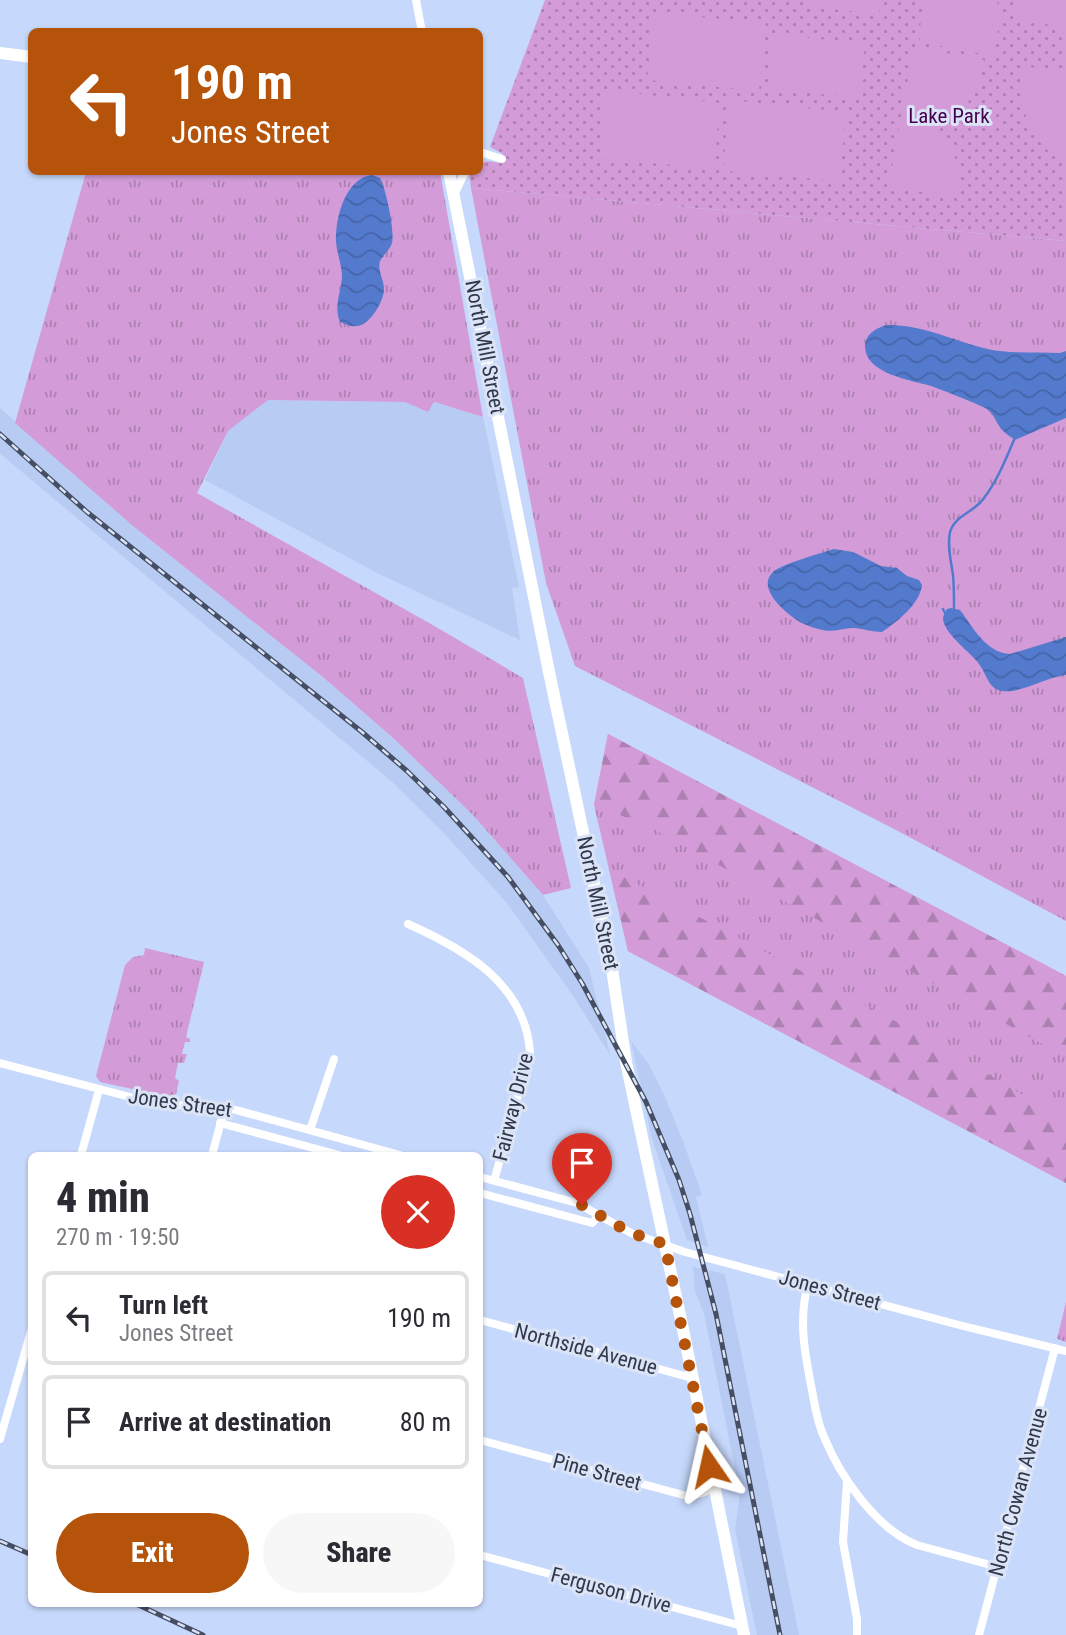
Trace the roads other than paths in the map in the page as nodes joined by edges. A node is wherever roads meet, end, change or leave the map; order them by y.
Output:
1 (416, 0) edge
2 (421, 28) edge
3 (0, 53) edge
4 (28, 56) edge
5 (483, 153) edge
6 (483, 160) edge
7 (450, 175) edge
8 (464, 175) edge
9 (454, 195) junction
10 (408, 924) dead end
11 (334, 1059) dead end
12 (0, 1063) edge
13 (99, 1090) junction
14 (225, 1107) junction
15 (220, 1123) junction
16 (310, 1130) junction
17 (82, 1152) edge
18 (213, 1152) edge
19 (328, 1152) edge
20 (389, 1152) edge
21 (483, 1178) edge
22 (495, 1181) junction
23 (483, 1194) edge
24 (599, 1215) junction
25 (665, 1244) junction
26 (808, 1284) junction
27 (483, 1321) edge
28 (28, 1342) edge
29 (1055, 1348) junction
30 (1066, 1351) edge
31 (692, 1378) junction
32 (0, 1439) edge
33 (483, 1441) edge
34 (848, 1481) junction
35 (713, 1488) junction
36 (483, 1556) edge
37 (998, 1567) junction
38 (743, 1631) edge
39 (857, 1635) edge
40 (979, 1635) edge

1 - 2 street
3 - 4 main road
5 - 6 street
7 - 9 main road, North Mill Street
8 - 9 street
9 - 25 main road, North Mill Street
10 - 22 street, Fairway Drive
11 - 16 street
12 - 13 street, Jones Street
13 - 14 street, Jones Street
13 - 17 street
14 - 15 street
14 - 16 street, Jones Street
15 - 18 street
15 - 19 street, Jones Street
16 - 20 street, Jones Street
21 - 22 street, Jones Street
22 - 24 street, Jones Street
23 - 24 street
24 - 25 street, Jones Street
25 - 26 street, Jones Street
25 - 31 main road, North Mill Street
26 - 29 street, Jones Street
26 - 34 street
27 - 31 street, Northside Avenue
28 - 32 street
29 - 30 street, Jones Street
29 - 37 street, North Cowan Avenue
31 - 35 main road, North Mill Street
33 - 35 street, Pine Street
34 - 37 street
34 - 39 street
35 - 38 main road, North Mill Street
36 - 38 street, Ferguson Drive
37 - 40 street, North Cowan Avenue

